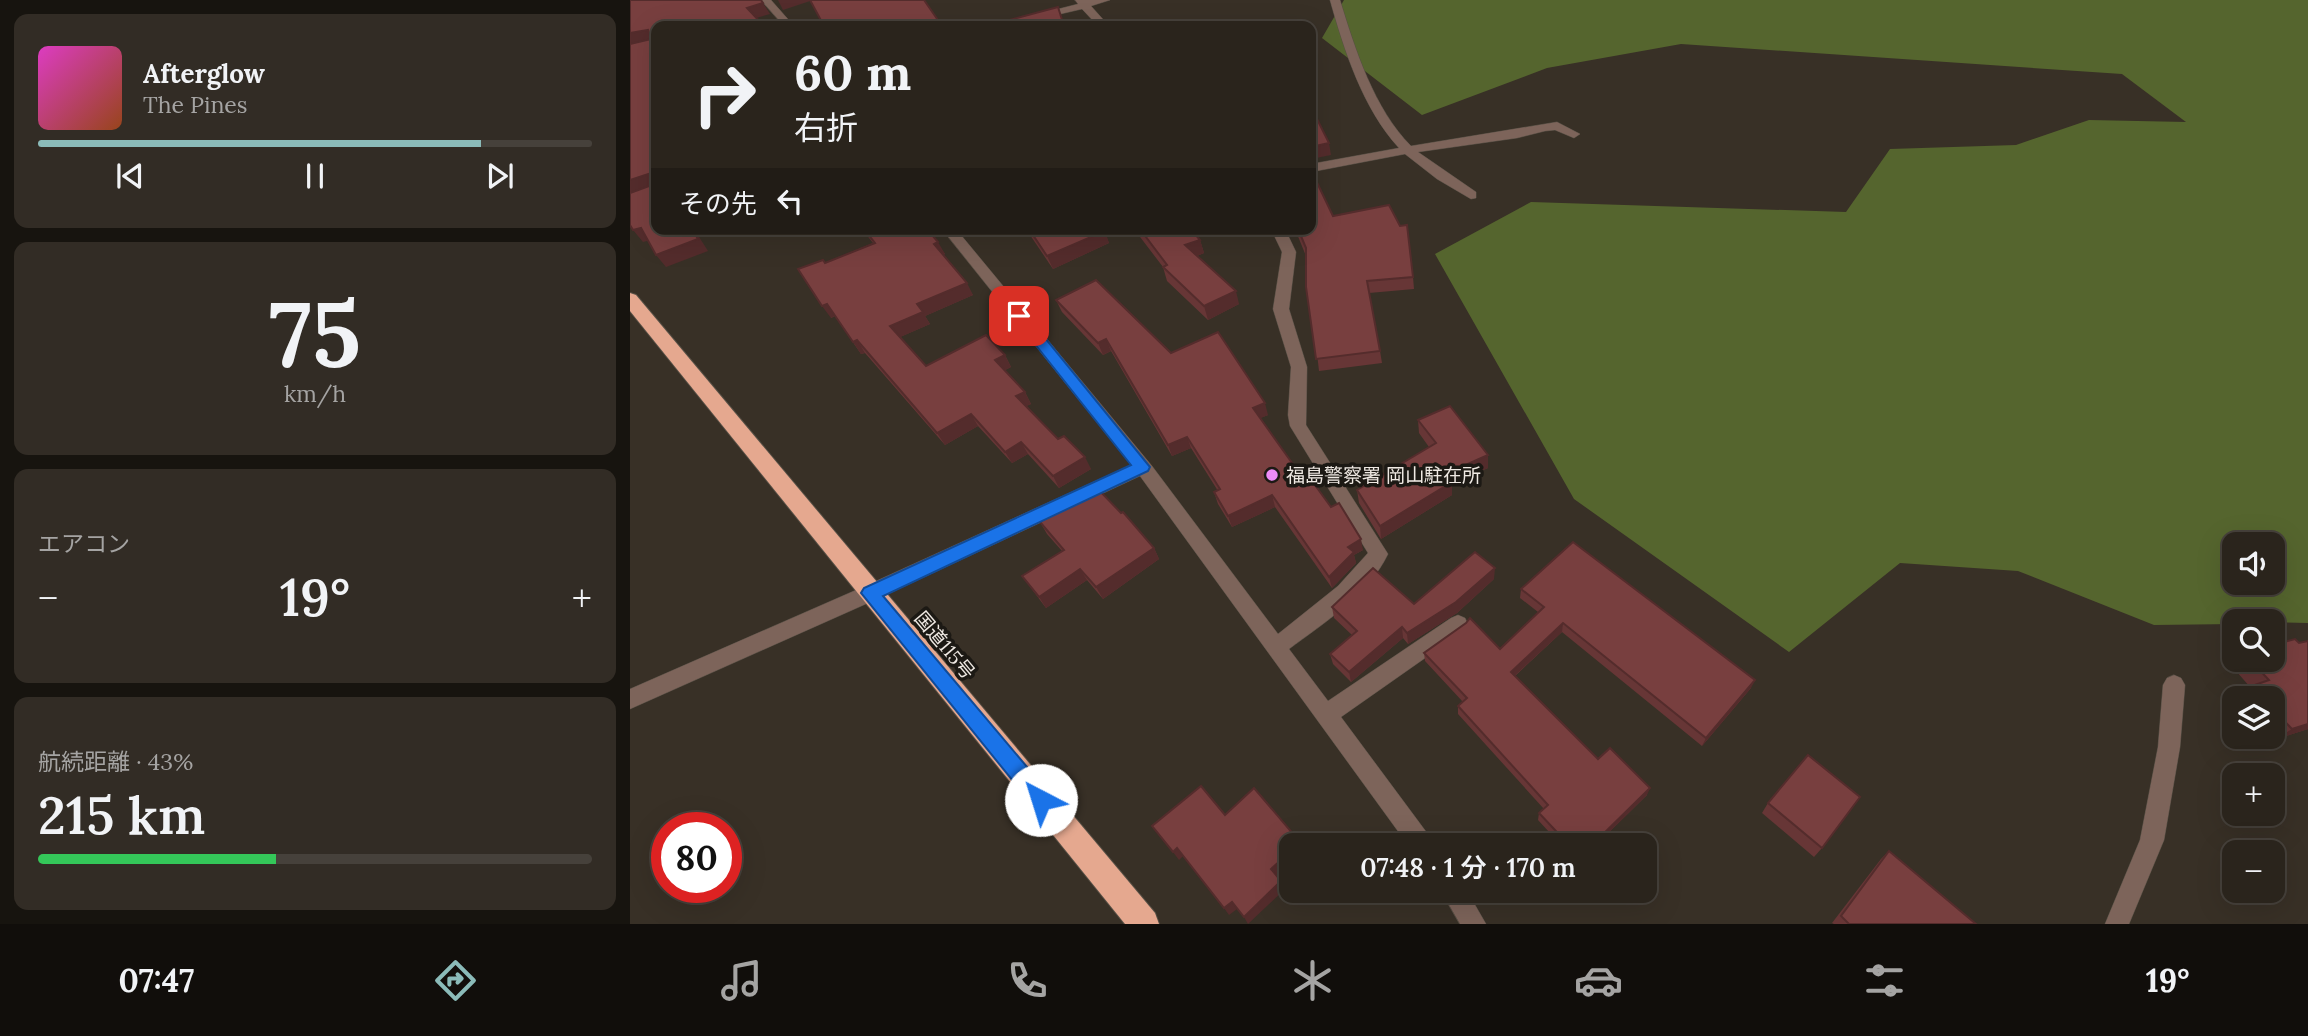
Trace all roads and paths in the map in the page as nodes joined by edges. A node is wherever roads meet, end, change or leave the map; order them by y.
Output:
1 (766, 0) edge
2 (1105, 0) edge
3 (1335, 0) edge
4 (1083, 2) edge
5 (785, 21) edge
6 (1016, 21) edge
7 (1100, 21) edge
8 (1574, 134) dead end
9 (1409, 149) junction
10 (1316, 167) edge
11 (1471, 195) dead end
12 (954, 235) edge
13 (1281, 235) edge
14 (630, 299) edge
15 (1142, 467) junction
16 (870, 593) junction
17 (1458, 624) dead end
18 (1277, 646) junction
19 (2174, 685) dead end
20 (630, 699) edge
21 (1327, 713) junction
22 (1413, 833) edge
23 (1461, 903) edge
24 (1144, 924) edge
25 (1474, 924) edge
26 (2117, 924) edge

1 - 5 street
2 - 4 street
3 - 9 street
4 - 6 street
4 - 7 street
8 - 9 street
9 - 10 street
9 - 11 street
12 - 15 street
13 - 18 street
14 - 16 highway, 国道115号
15 - 16 street
15 - 18 street
16 - 20 street
16 - 24 highway, 国道115号
17 - 21 street
18 - 21 street
19 - 26 street
21 - 22 street
23 - 25 street

